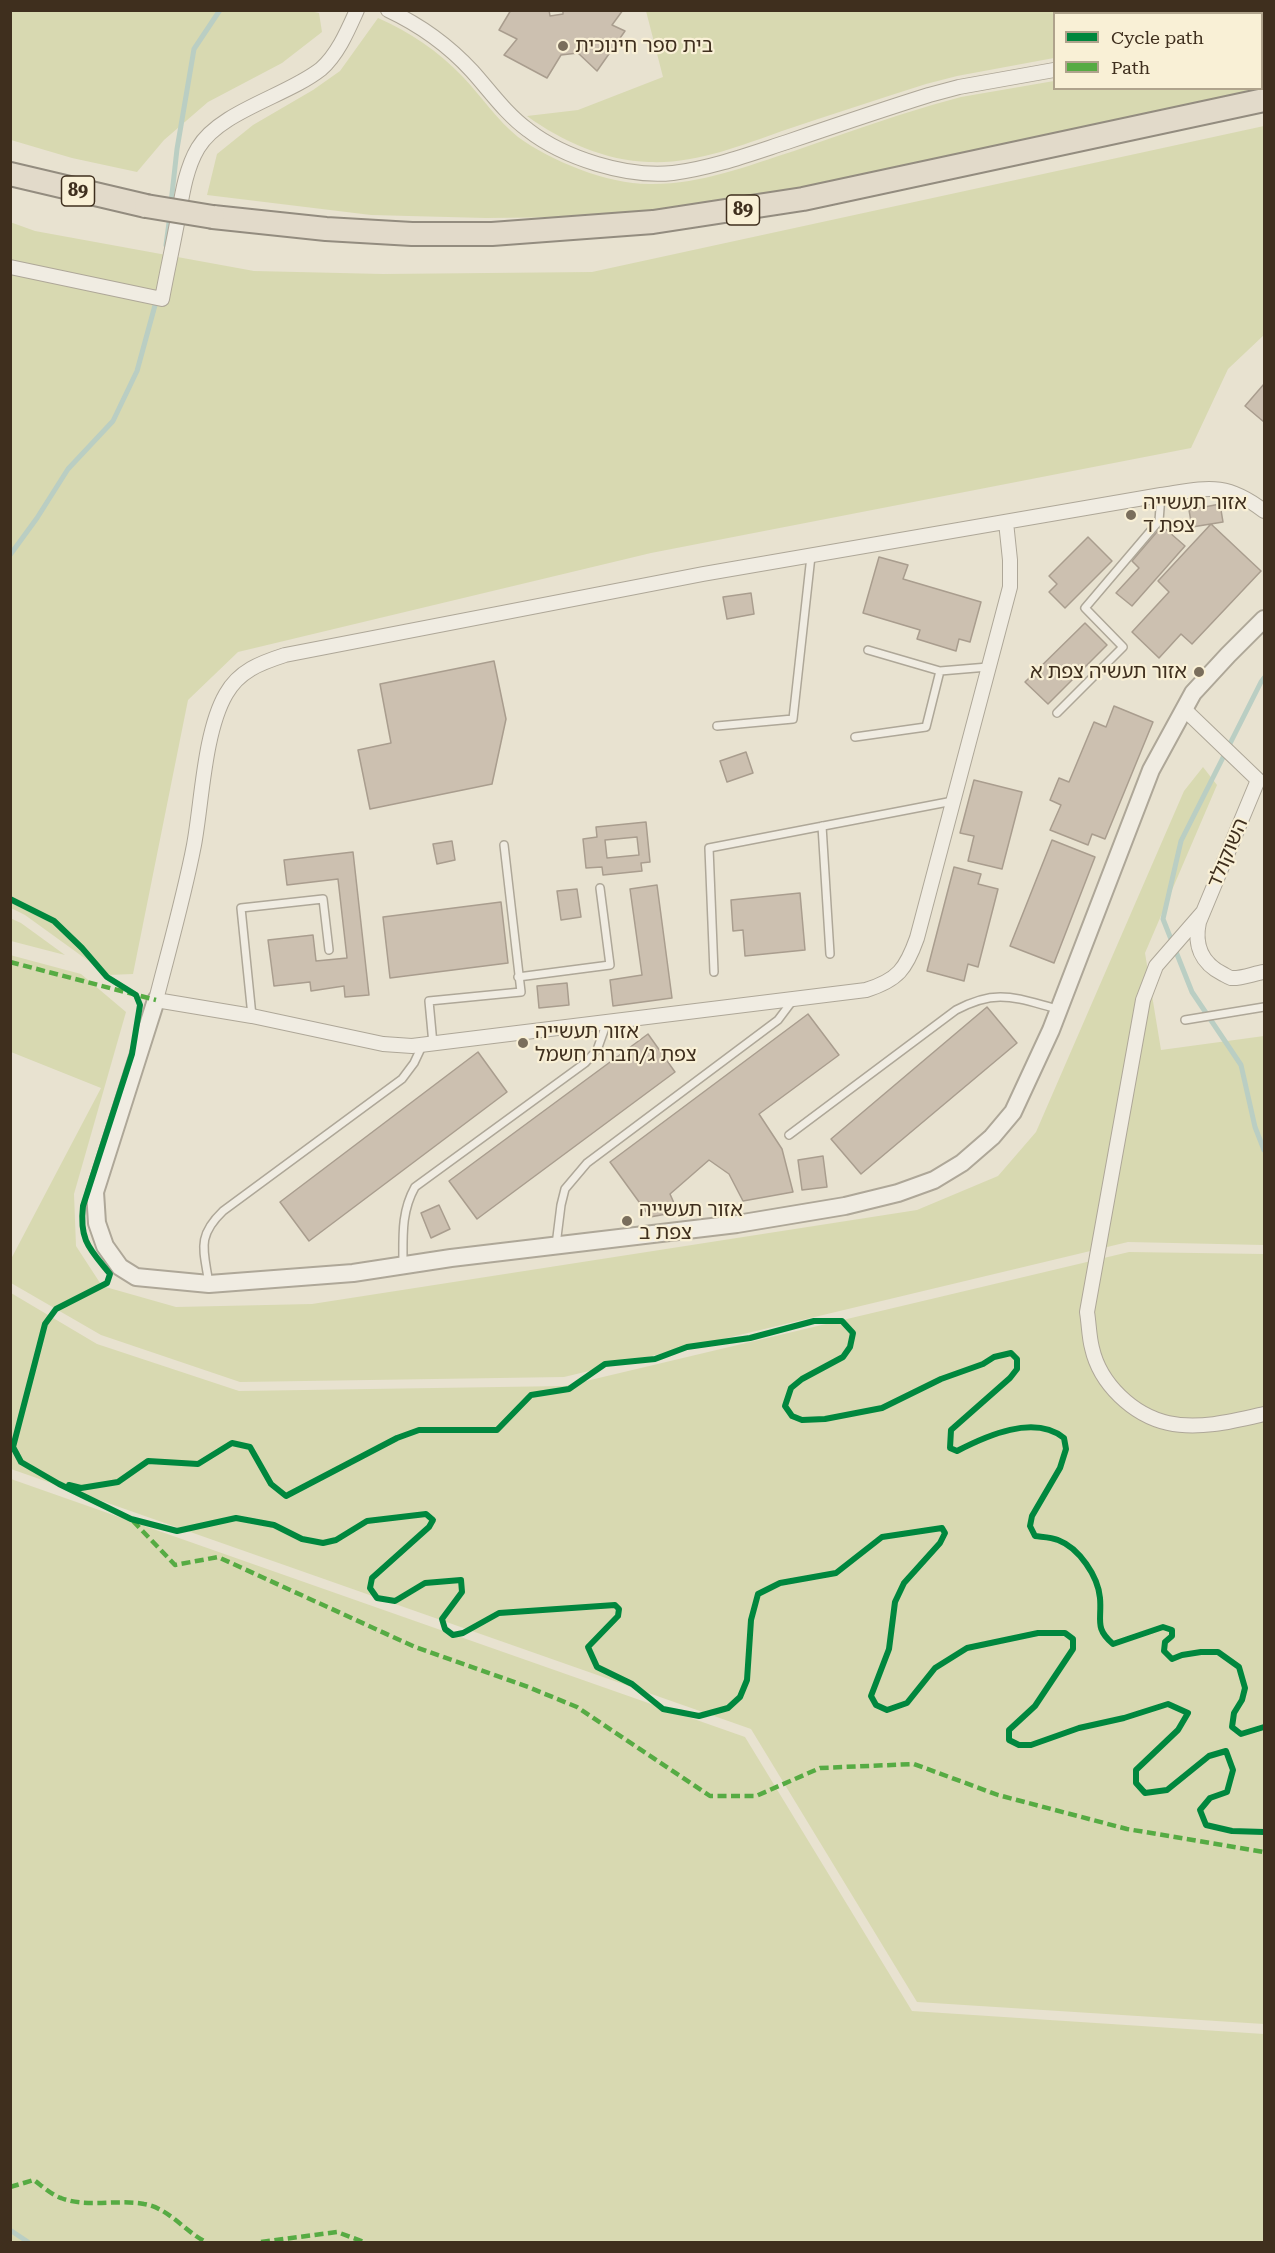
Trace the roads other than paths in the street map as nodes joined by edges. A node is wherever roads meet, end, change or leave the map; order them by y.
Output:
1 (357, 10) edge
2 (388, 10) edge
3 (1053, 70) edge
4 (1264, 99) edge
5 (10, 174) edge
6 (10, 267) edge
7 (1161, 495) junction
8 (1264, 511) edge
9 (1005, 522) junction
10 (811, 556) junction
11 (1264, 619) edge
12 (868, 650) dead end
13 (989, 667) junction
14 (940, 671) junction
15 (1184, 709) junction
16 (1057, 713) dead end
17 (717, 726) dead end
18 (855, 737) dead end
19 (1261, 780) edge
20 (953, 801) junction
21 (822, 826) junction
22 (504, 845) dead end
23 (600, 888) dead end
24 (1203, 912) junction
25 (329, 950) dead end
26 (830, 954) dead end
27 (714, 972) dead end
28 (1264, 972) edge
29 (518, 977) junction
30 (794, 999) junction
31 (156, 1000) junction
32 (1264, 1007) edge
33 (1059, 1009) junction
34 (252, 1016) junction
35 (1185, 1020) dead end
36 (607, 1022) junction
37 (428, 1045) junction
38 (789, 1135) dead end
39 (556, 1245) junction
40 (403, 1265) junction
41 (208, 1284) junction
42 (1264, 1414) edge

1 - 6 street
2 - 3 street
4 - 5 highway, 89, bridge
7 - 8 street
7 - 9 street
7 - 16 lane
9 - 10 street
9 - 13 street
10 - 17 lane
10 - 31 street
11 - 15 street
12 - 14 lane
13 - 14 lane
13 - 20 street
14 - 18 lane
15 - 19 street, השוקולד
15 - 33 street
19 - 24 street, השוקולד
20 - 21 lane
20 - 30 street
21 - 26 lane
21 - 27 lane
22 - 29 lane
23 - 29 lane
24 - 28 street, השוקולד
24 - 42 street
25 - 34 lane
29 - 37 lane
30 - 36 street
30 - 39 lane
31 - 34 street
31 - 41 street
32 - 35 lane
33 - 38 lane
33 - 39 street
34 - 37 street
36 - 37 street
36 - 40 lane
37 - 41 lane
39 - 40 street
40 - 41 street

